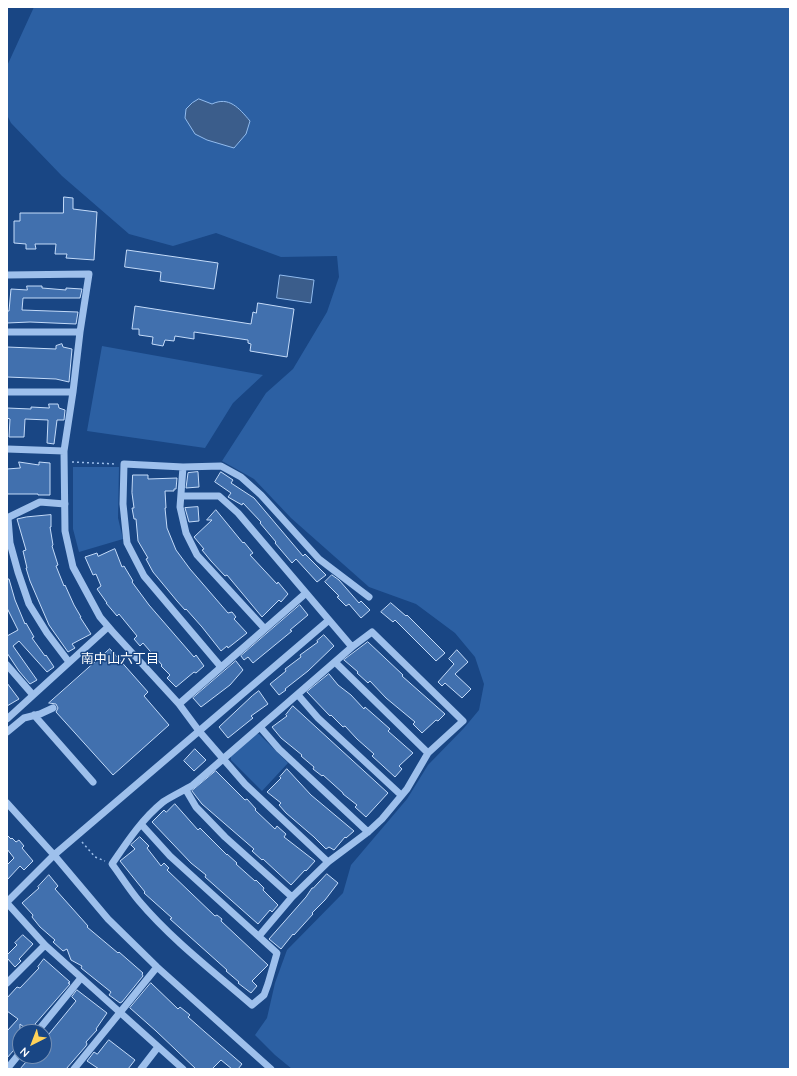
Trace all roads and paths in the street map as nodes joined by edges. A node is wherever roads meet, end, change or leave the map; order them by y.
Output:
1 (7, 275) edge
2 (7, 332) edge
3 (80, 332) junction
4 (7, 392) edge
5 (73, 392) junction
6 (7, 449) edge
7 (64, 450) junction
8 (64, 461) junction
9 (124, 464) junction
10 (183, 467) junction
11 (181, 496) junction
12 (65, 504) junction
13 (8, 518) edge
14 (306, 593) junction
15 (369, 597) dead end
16 (329, 620) junction
17 (108, 626) junction
18 (266, 629) junction
19 (352, 647) junction
20 (69, 662) junction
21 (335, 662) junction
22 (7, 665) edge
23 (221, 667) junction
24 (33, 695) junction
25 (298, 695) junction
26 (179, 704) junction
27 (53, 708) dead end
28 (34, 716) junction
29 (7, 719) edge
30 (260, 727) junction
31 (199, 731) junction
32 (7, 732) edge
33 (428, 753) junction
34 (223, 759) junction
35 (93, 782) dead end
36 (186, 790) junction
37 (401, 795) junction
38 (7, 802) edge
39 (141, 824) junction
40 (368, 832) junction
41 (81, 840) dead end
42 (54, 855) junction
43 (328, 862) junction
44 (112, 864) junction
45 (292, 898) junction
46 (7, 902) edge
47 (259, 936) junction
48 (45, 945) junction
49 (157, 967) junction
50 (81, 978) junction
51 (7, 983) edge
52 (120, 1012) junction
53 (44, 1024) edge
54 (158, 1047) junction
55 (74, 1069) edge
56 (141, 1069) edge
57 (183, 1069) edge
58 (271, 1069) edge

1 - 3 street
2 - 3 street
3 - 5 street
4 - 5 street
5 - 7 street
6 - 7 street
7 - 8 street
8 - 9 path
8 - 12 street
9 - 10 street
9 - 23 street
10 - 11 street
10 - 15 street
11 - 14 street
11 - 18 street
12 - 13 street
12 - 17 street
13 - 20 street
14 - 16 street
14 - 18 street
16 - 19 street
16 - 31 street
17 - 20 street
17 - 26 street
18 - 23 street
19 - 21 street
19 - 33 street
20 - 24 street
21 - 25 street
21 - 33 street
22 - 24 street
23 - 26 street
24 - 29 street
25 - 30 street
25 - 37 street
26 - 31 street
27 - 28 street
28 - 32 street
28 - 35 street
30 - 34 street
30 - 40 street
31 - 34 street
31 - 42 street
33 - 37 street
34 - 36 street
34 - 43 street
36 - 39 street
36 - 45 street
37 - 40 street
38 - 42 street
39 - 44 street
39 - 47 street
40 - 43 street
41 - 44 path
42 - 46 street
42 - 49 street
43 - 45 street
44 - 47 street
45 - 47 street
46 - 48 street
48 - 50 street
48 - 51 street
49 - 52 street
49 - 58 street
50 - 52 street
50 - 53 street
52 - 54 street
52 - 55 street
54 - 56 street
54 - 57 street

